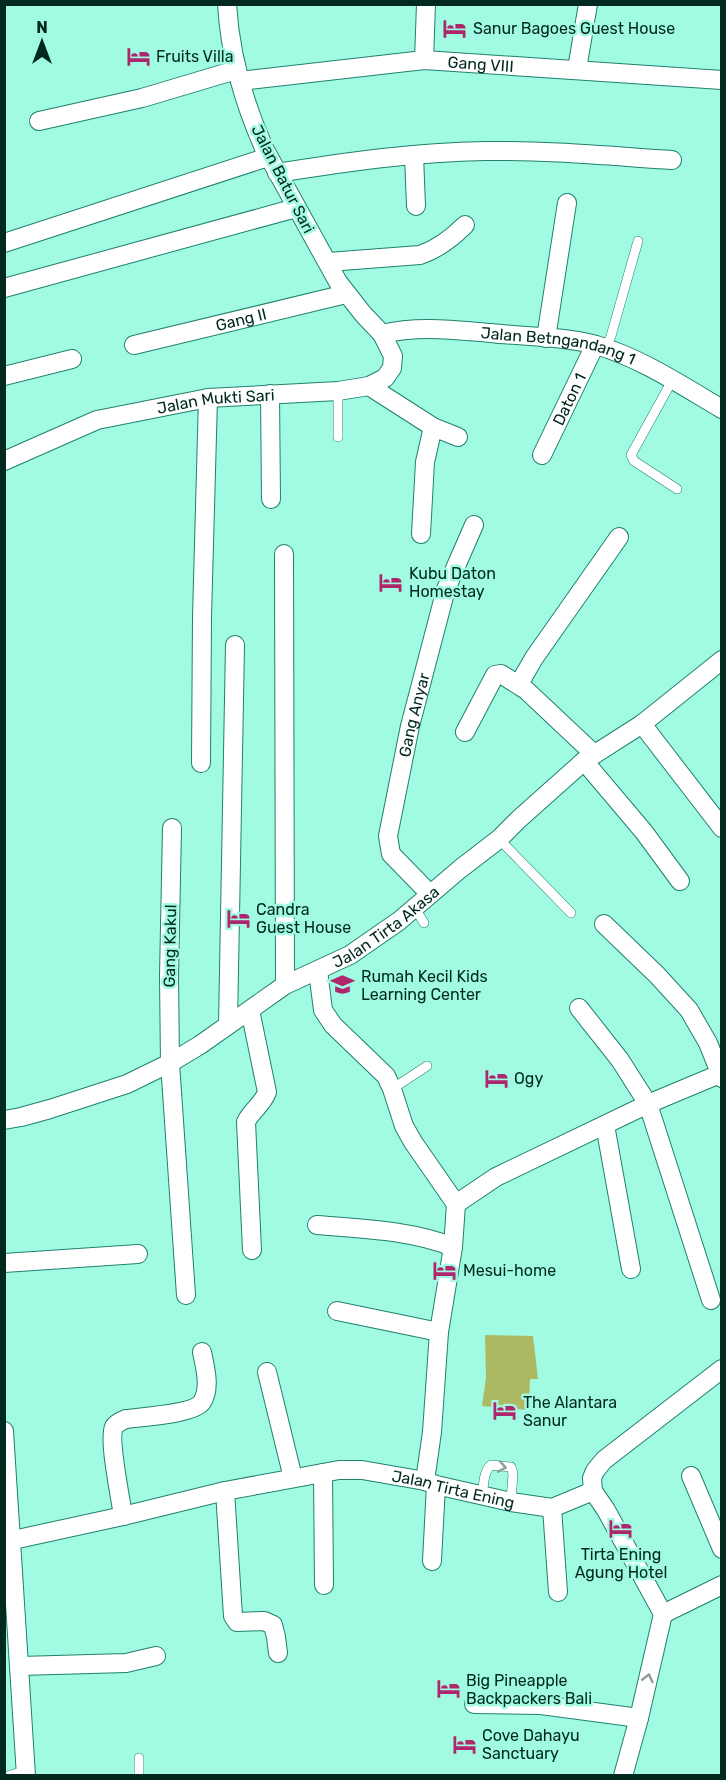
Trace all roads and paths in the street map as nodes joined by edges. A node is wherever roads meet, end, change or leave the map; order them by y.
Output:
1 (227, 4) edge
2 (426, 4) edge
3 (588, 4) edge
4 (424, 60) junction
5 (577, 69) junction
6 (238, 76) junction
7 (722, 80) edge
8 (39, 121) dead end
9 (414, 155) junction
10 (672, 160) dead end
11 (273, 165) junction
12 (567, 203) dead end
13 (416, 206) dead end
14 (296, 208) junction
15 (465, 225) dead end
16 (638, 241) dead end
17 (4, 243) edge
18 (328, 262) junction
19 (4, 288) edge
20 (346, 294) junction
21 (382, 334) junction
22 (546, 338) junction
23 (134, 345) dead end
24 (600, 346) junction
25 (72, 359) dead end
26 (4, 376) edge
27 (673, 379) junction
28 (369, 386) junction
29 (338, 391) junction
30 (270, 394) junction
31 (207, 398) junction
32 (722, 409) edge
33 (433, 427) junction
34 (338, 437) dead end
35 (458, 437) dead end
36 (542, 455) dead end
37 (4, 460) edge
38 (677, 489) dead end
39 (271, 499) dead end
40 (474, 525) dead end
41 (421, 534) dead end
42 (619, 537) dead end
43 (285, 554) dead end
44 (235, 645) dead end
45 (722, 660) edge
46 (519, 684) junction
47 (642, 724) junction
48 (465, 732) dead end
49 (589, 758) junction
50 (201, 763) dead end
51 (172, 828) dead end
52 (722, 828) edge
53 (499, 839) junction
54 (680, 881) dead end
55 (430, 894) junction
56 (571, 913) dead end
57 (604, 924) dead end
58 (318, 971) junction
59 (285, 985) junction
60 (579, 1008) dead end
61 (250, 1010) junction
62 (228, 1025) junction
63 (170, 1063) junction
64 (427, 1065) dead end
65 (721, 1075) edge
66 (392, 1089) junction
67 (648, 1104) junction
68 (4, 1120) edge
69 (605, 1125) junction
70 (456, 1204) junction
71 (317, 1225) dead end
72 (453, 1247) junction
73 (252, 1250) dead end
74 (138, 1254) dead end
75 (4, 1263) edge
76 (631, 1269) dead end
77 (186, 1295) dead end
78 (711, 1300) dead end
79 (337, 1311) dead end
80 (439, 1332) junction
81 (202, 1352) dead end
82 (722, 1369) edge
83 (267, 1372) dead end
84 (4, 1431) edge
85 (323, 1473) junction
86 (691, 1476) dead end
87 (293, 1478) junction
88 (430, 1483) junction
89 (225, 1491) junction
90 (593, 1491) junction
91 (482, 1496) junction
92 (511, 1502) junction
93 (552, 1508) junction
94 (123, 1516) junction
95 (7, 1541) edge
96 (722, 1549) edge
97 (432, 1561) dead end
98 (722, 1585) edge
99 (324, 1586) dead end
100 (558, 1592) dead end
101 (663, 1614) junction
102 (278, 1653) dead end
103 (156, 1656) dead end
104 (20, 1666) junction
105 (474, 1704) dead end
106 (639, 1718) junction
107 (139, 1758) dead end
108 (25, 1773) edge
109 (7, 1776) edge
110 (140, 1776) edge
111 (623, 1776) edge

1 - 6 street, Jalan Batur Sari
2 - 4 street
3 - 5 street
4 - 5 street, Gang VIII
4 - 6 street, Gang VIII
5 - 7 street, Gang VIII
6 - 8 street, Gang VIII
6 - 11 street, Jalan Batur Sari
9 - 10 street
9 - 11 street
9 - 13 street
11 - 14 street, Jalan Batur Sari
11 - 17 street
12 - 22 street
14 - 18 street, Jalan Batur Sari
14 - 19 street
15 - 18 street
16 - 24 lane
18 - 20 street, Jalan Batur Sari
20 - 21 street, Jalan Batur Sari
20 - 23 street, Gang II
21 - 22 street, Jalan Betngandang 1
21 - 28 street, Jalan Mukti Sari
22 - 24 street, Jalan Betngandang 1
24 - 27 street, Jalan Betngandang 1
24 - 36 street, Daton 1
25 - 26 street
27 - 32 street, Jalan Betngandang 1
27 - 38 lane
28 - 29 street, Jalan Mukti Sari
28 - 33 street
29 - 30 street, Jalan Mukti Sari
29 - 34 lane
30 - 31 street, Jalan Mukti Sari
30 - 39 street
31 - 37 street, Jalan Mukti Sari
31 - 50 street
33 - 35 street
33 - 41 street
40 - 55 street, Gang Anyar
42 - 46 street
43 - 59 street
44 - 62 street
45 - 47 street, Jalan Tirta Akasa
46 - 48 street
46 - 49 street
47 - 49 street, Jalan Tirta Akasa
47 - 52 street
49 - 53 street, Jalan Tirta Akasa
49 - 54 street
51 - 63 street, Gang Kakul
53 - 55 street, Jalan Tirta Akasa
53 - 56 lane
55 - 58 street, Jalan Tirta Akasa
57 - 65 street
58 - 59 street, Jalan Tirta Akasa
58 - 66 street
59 - 61 street, Jalan Tirta Akasa
60 - 67 street
61 - 62 street, Jalan Tirta Akasa
61 - 73 street
62 - 63 street, Jalan Tirta Akasa
63 - 68 street, Jalan Tirta Akasa
63 - 77 street, Gang Kakul
64 - 66 lane
65 - 67 street
66 - 70 street
67 - 69 street
67 - 78 street
69 - 70 street
69 - 76 street
70 - 72 street
71 - 72 street
72 - 80 street
74 - 75 street
79 - 80 street
80 - 88 street
81 - 94 street
82 - 90 street
83 - 87 street
84 - 95 street
85 - 87 street, Jalan Tirta Ening
85 - 88 street, Jalan Tirta Ening
85 - 99 street
86 - 96 street
87 - 89 street, Jalan Tirta Ening
88 - 91 street, Jalan Tirta Ening
88 - 97 street
89 - 94 street, Jalan Tirta Ening
89 - 102 street
90 - 93 street
90 - 101 street
91 - 92 street, Jalan Tirta Ening
91 -> 92 lane
92 - 93 street, Jalan Tirta Ening
93 - 100 street
94 - 95 street, Jalan Tirta Ening
95 - 104 street
98 - 101 street
106 -> 101 street
103 - 104 street
104 - 108 street
105 - 106 street
106 - 111 street
107 - 110 lane
108 - 109 lane

